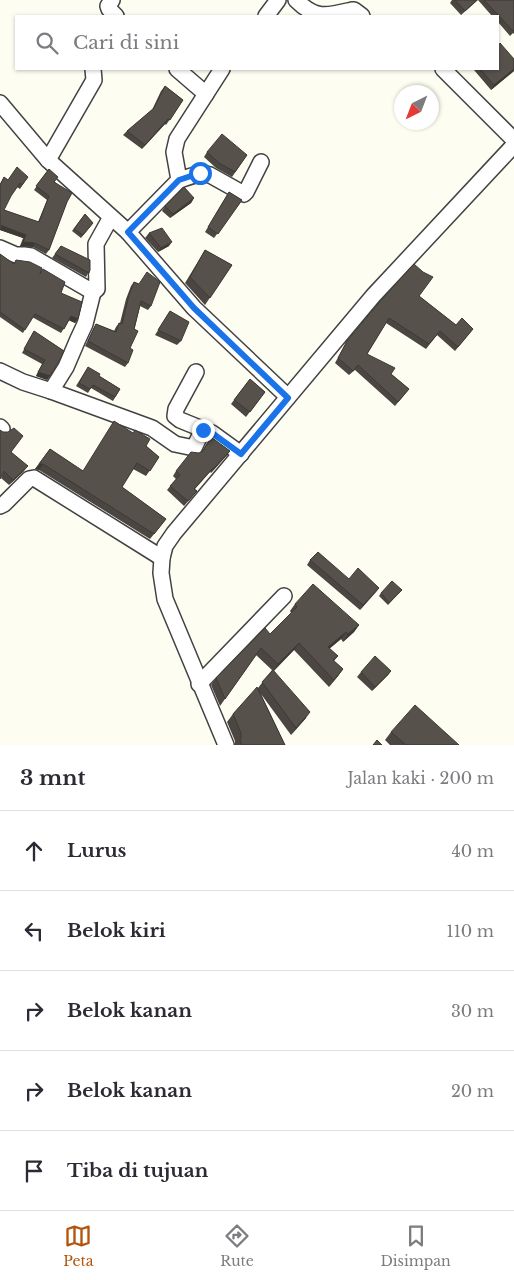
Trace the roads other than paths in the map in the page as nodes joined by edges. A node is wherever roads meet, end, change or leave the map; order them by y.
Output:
1 (112, 0) edge
2 (278, 0) edge
3 (296, 0) edge
4 (115, 15) edge
5 (267, 15) edge
6 (320, 15) edge
7 (330, 15) edge
8 (361, 15) edge
9 (93, 70) edge
10 (178, 70) edge
11 (221, 70) edge
12 (444, 70) edge
13 (206, 94) junction
14 (0, 103) edge
15 (514, 140) edge
16 (514, 145) edge
17 (48, 160) junction
18 (261, 162) dead end
19 (179, 180) junction
20 (111, 217) junction
21 (128, 232) junction
22 (0, 248) edge
23 (93, 292) junction
24 (0, 372) edge
25 (196, 372) dead end
26 (51, 391) junction
27 (288, 398) junction
28 (203, 430) junction
29 (241, 454) junction
30 (0, 506) edge
31 (162, 558) junction
32 (284, 596) dead end
33 (200, 684) junction
34 (226, 745) edge

1 - 4 street
2 - 5 street
3 - 6 street
7 - 8 street
9 - 17 street
10 - 13 street
11 - 13 street
12 - 15 street
13 - 19 street
14 - 17 street
16 - 27 street
17 - 20 street
18 - 19 street
19 - 21 street
20 - 21 street
20 - 23 street
21 - 27 street
22 - 23 street
23 - 26 street
24 - 26 street
25 - 28 street
26 - 28 street
27 - 29 street
28 - 29 street
29 - 31 street
30 - 31 street
31 - 33 street
32 - 33 street
33 - 34 street

